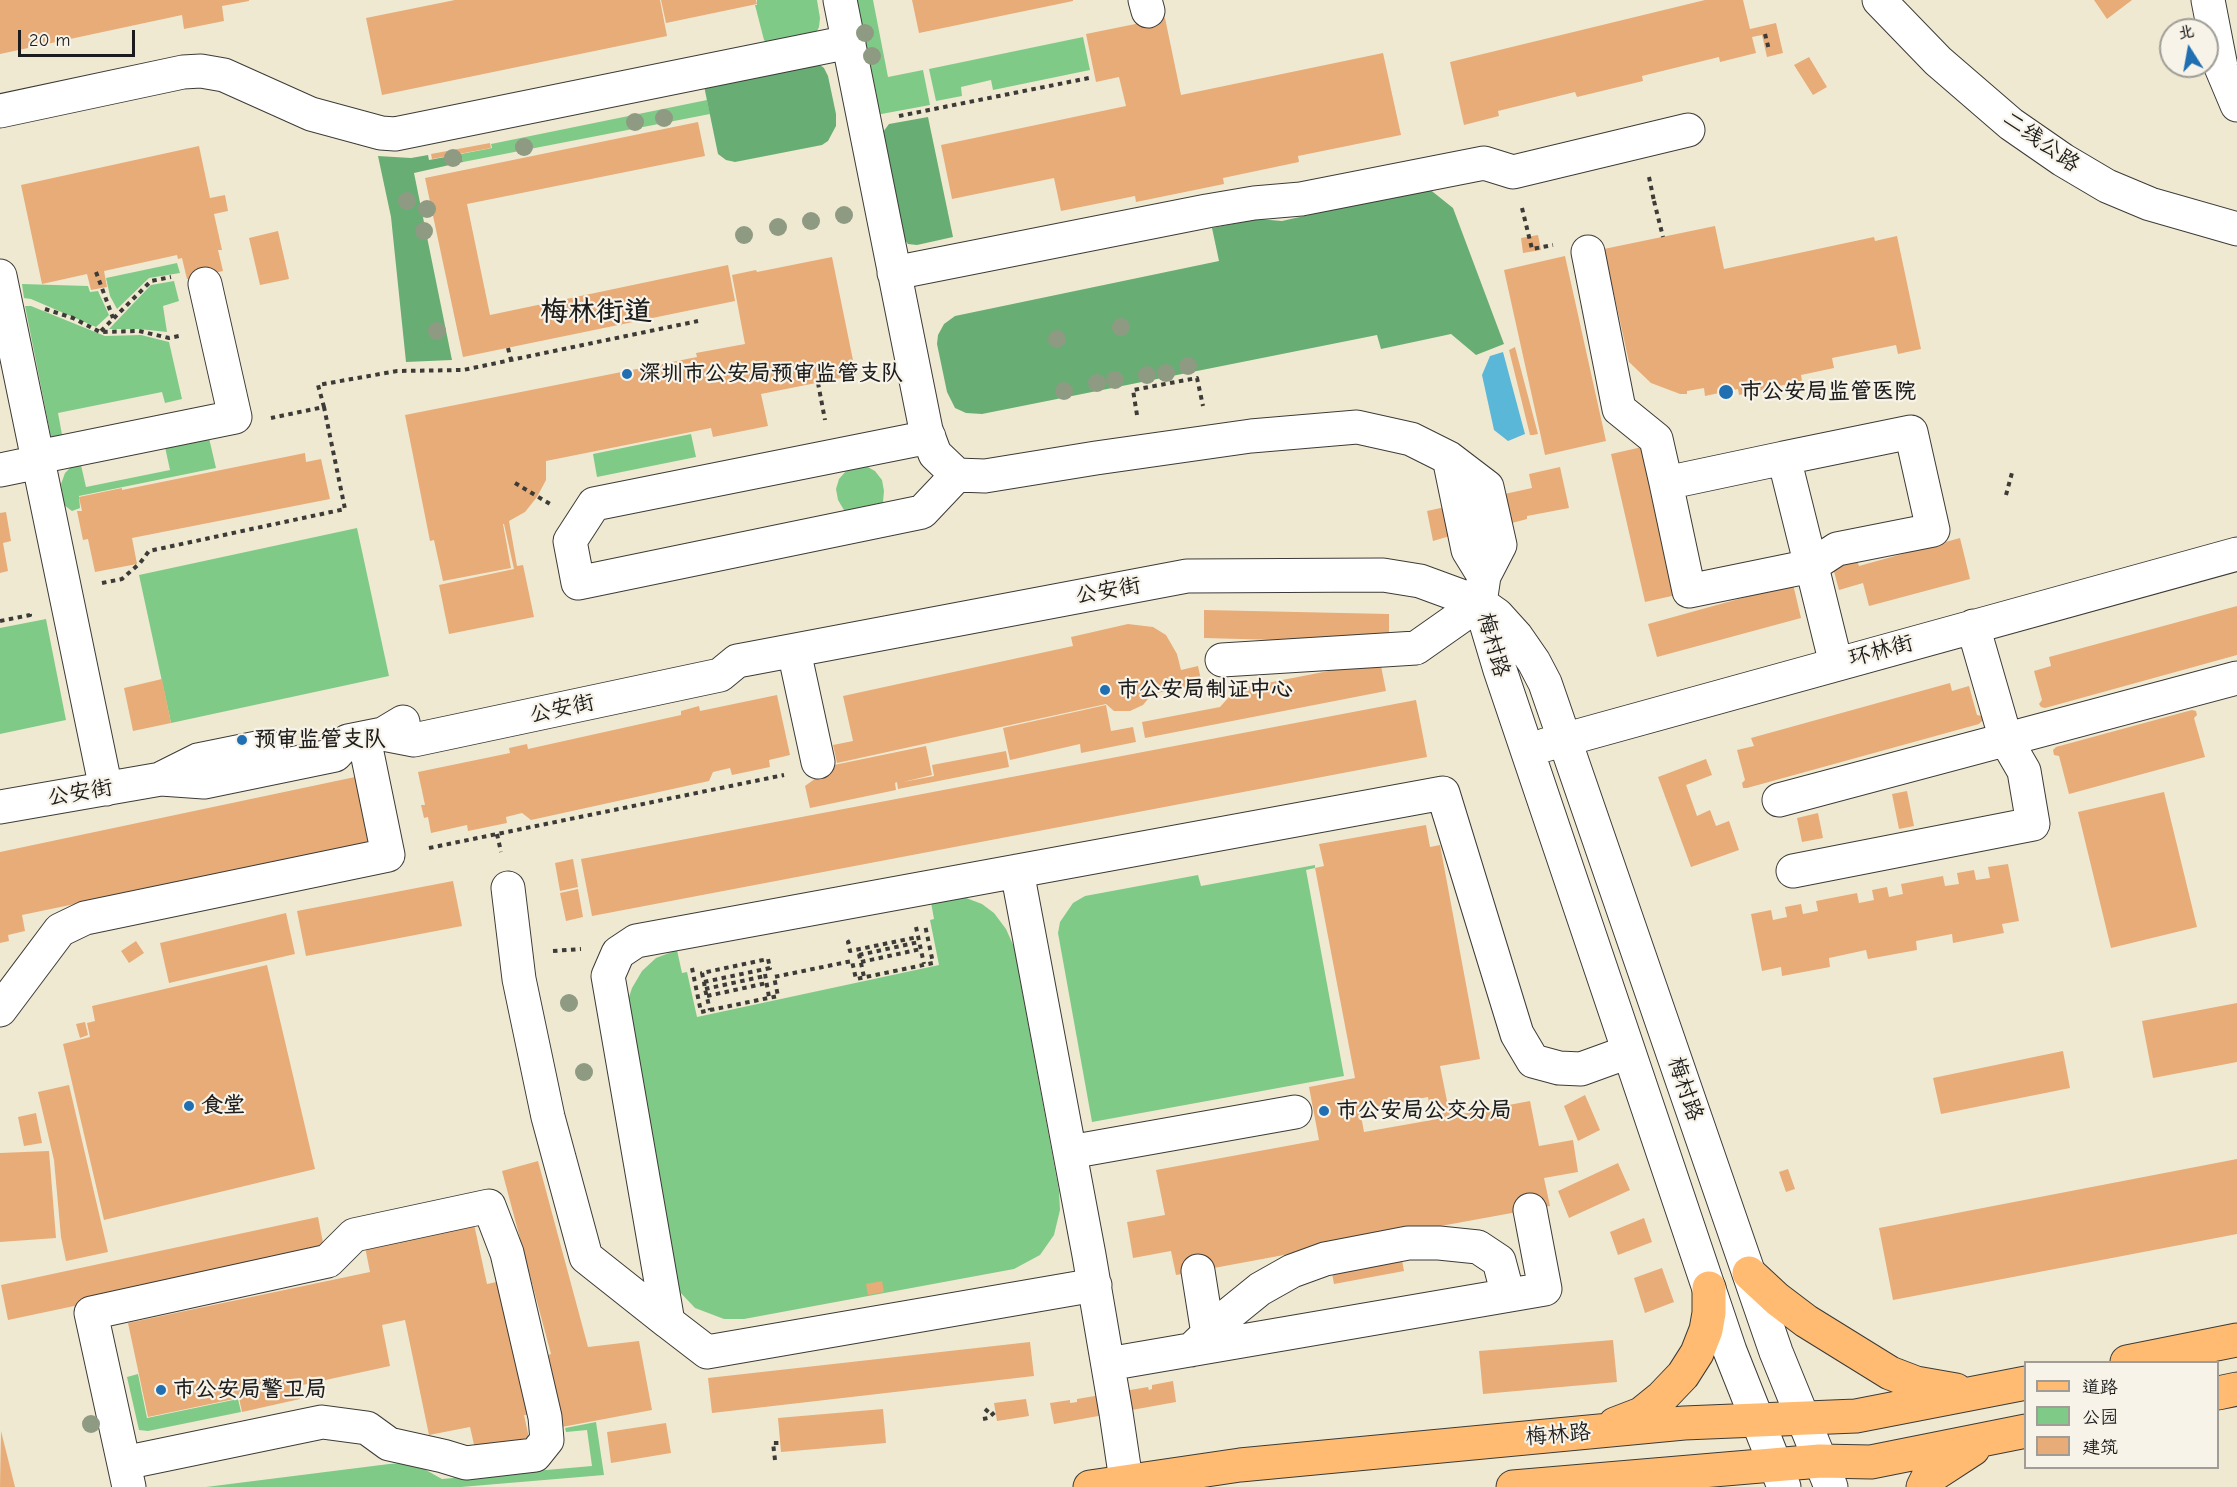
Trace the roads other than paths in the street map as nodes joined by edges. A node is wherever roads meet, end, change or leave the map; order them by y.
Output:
1 (840, 0) edge
2 (1879, 0) edge
3 (2208, 0) edge
4 (849, 42) junction
5 (2237, 105) edge
6 (0, 111) edge
7 (1688, 130) dead end
8 (2237, 229) edge
9 (1576, 247) road end
10 (894, 273) junction
11 (0, 276) edge
12 (206, 288) road end
13 (4, 311) edge
14 (928, 436) junction
15 (1784, 458) junction
16 (38, 460) junction
17 (0, 470) edge
18 (957, 475) junction
19 (1666, 483) junction
20 (2237, 554) edge
21 (1811, 566) junction
22 (1482, 590) junction
23 (1973, 626) junction
24 (794, 651) junction
25 (1222, 660) dead end
26 (1836, 664) junction
27 (2237, 678) edge
28 (365, 738) junction
29 (1564, 740) junction
30 (2006, 740) junction
31 (1526, 750) junction
32 (805, 768) road end
33 (106, 789) junction
34 (1779, 800) dead end
35 (0, 807) edge
36 (1017, 871) junction
37 (1793, 871) dead end
38 (508, 888) dead end
39 (0, 1010) edge
40 (1628, 1052) junction
41 (1295, 1112) dead end
42 (1070, 1152) junction
43 (1530, 1209) dead end
44 (1198, 1271) dead end
45 (1749, 1272) junction
46 (1095, 1286) junction
47 (1709, 1288) junction
48 (1508, 1295) junction
49 (668, 1322) junction
50 (2237, 1340) edge
51 (1200, 1342) junction
52 (2132, 1361) edge
53 (1108, 1364) junction
54 (2024, 1383) edge
55 (2237, 1389) edge
56 (1982, 1392) junction
57 (2219, 1393) edge
58 (1804, 1419) junction
59 (1758, 1420) junction
60 (2024, 1431) edge
61 (1585, 1432) junction
62 (1988, 1439) junction
63 (1826, 1474) edge
64 (127, 1475) edge
65 (1780, 1476) edge
66 (1126, 1484) edge
67 (1590, 1484) edge
68 (1090, 1487) edge
69 (1513, 1487) edge
70 (1923, 1487) edge

1 - 4 street
2 - 8 street, 二线公路
3 - 5 street
4 - 6 street
4 - 10 street
7 - 10 street
9 - 19 street
10 - 14 street
11 - 13 street
12 - 16 street
13 - 16 street
14 - 18 street
14 - 18 street
15 - 19 street
15 - 21 street
15 - 21 street
16 - 17 street
16 - 33 street
18 - 22 street
19 - 21 street
20 - 23 street, 环林街
21 - 26 street
22 - 24 street, 公安街
22 - 25 street
22 - 29 street, 梅村路
22 - 31 street, 梅村路
23 - 26 street, 环林街
23 - 30 street
24 - 28 street, 公安街
24 - 32 street
26 - 29 street, 环林街
27 - 30 street
28 - 33 street, 公安街
28 - 39 street
29 - 31 street, 环林街
29 - 45 street, 梅村路
30 - 34 street
30 - 37 street
31 - 40 street, 梅村路
33 - 35 street, 公安街
36 - 40 street
36 - 42 street
36 - 49 street
38 - 49 street
40 - 47 street, 梅村路
41 - 42 street
42 - 46 street
43 - 48 street
44 - 51 street
45 - 56 main road
45 - 58 street, 梅村路
46 - 49 street
46 - 53 street
47 - 59 street, 梅村路
47 - 61 main road
48 - 51 street
48 - 51 street
50 - 52 main road
51 - 53 street
53 - 66 street
54 - 56 main road, 梅林路
55 - 57 main road
56 - 58 main road, 梅林路
58 - 59 main road, 梅林路
58 - 63 street, 梅村路
59 - 61 main road, 梅林路
59 - 65 street, 梅村路
60 - 62 main road
61 - 66 main road, 梅林路
62 - 63 main road
62 - 70 main road
63 - 65 main road
64 - 64 street
65 - 67 main road
66 - 68 main road, 梅林路
67 - 69 main road

